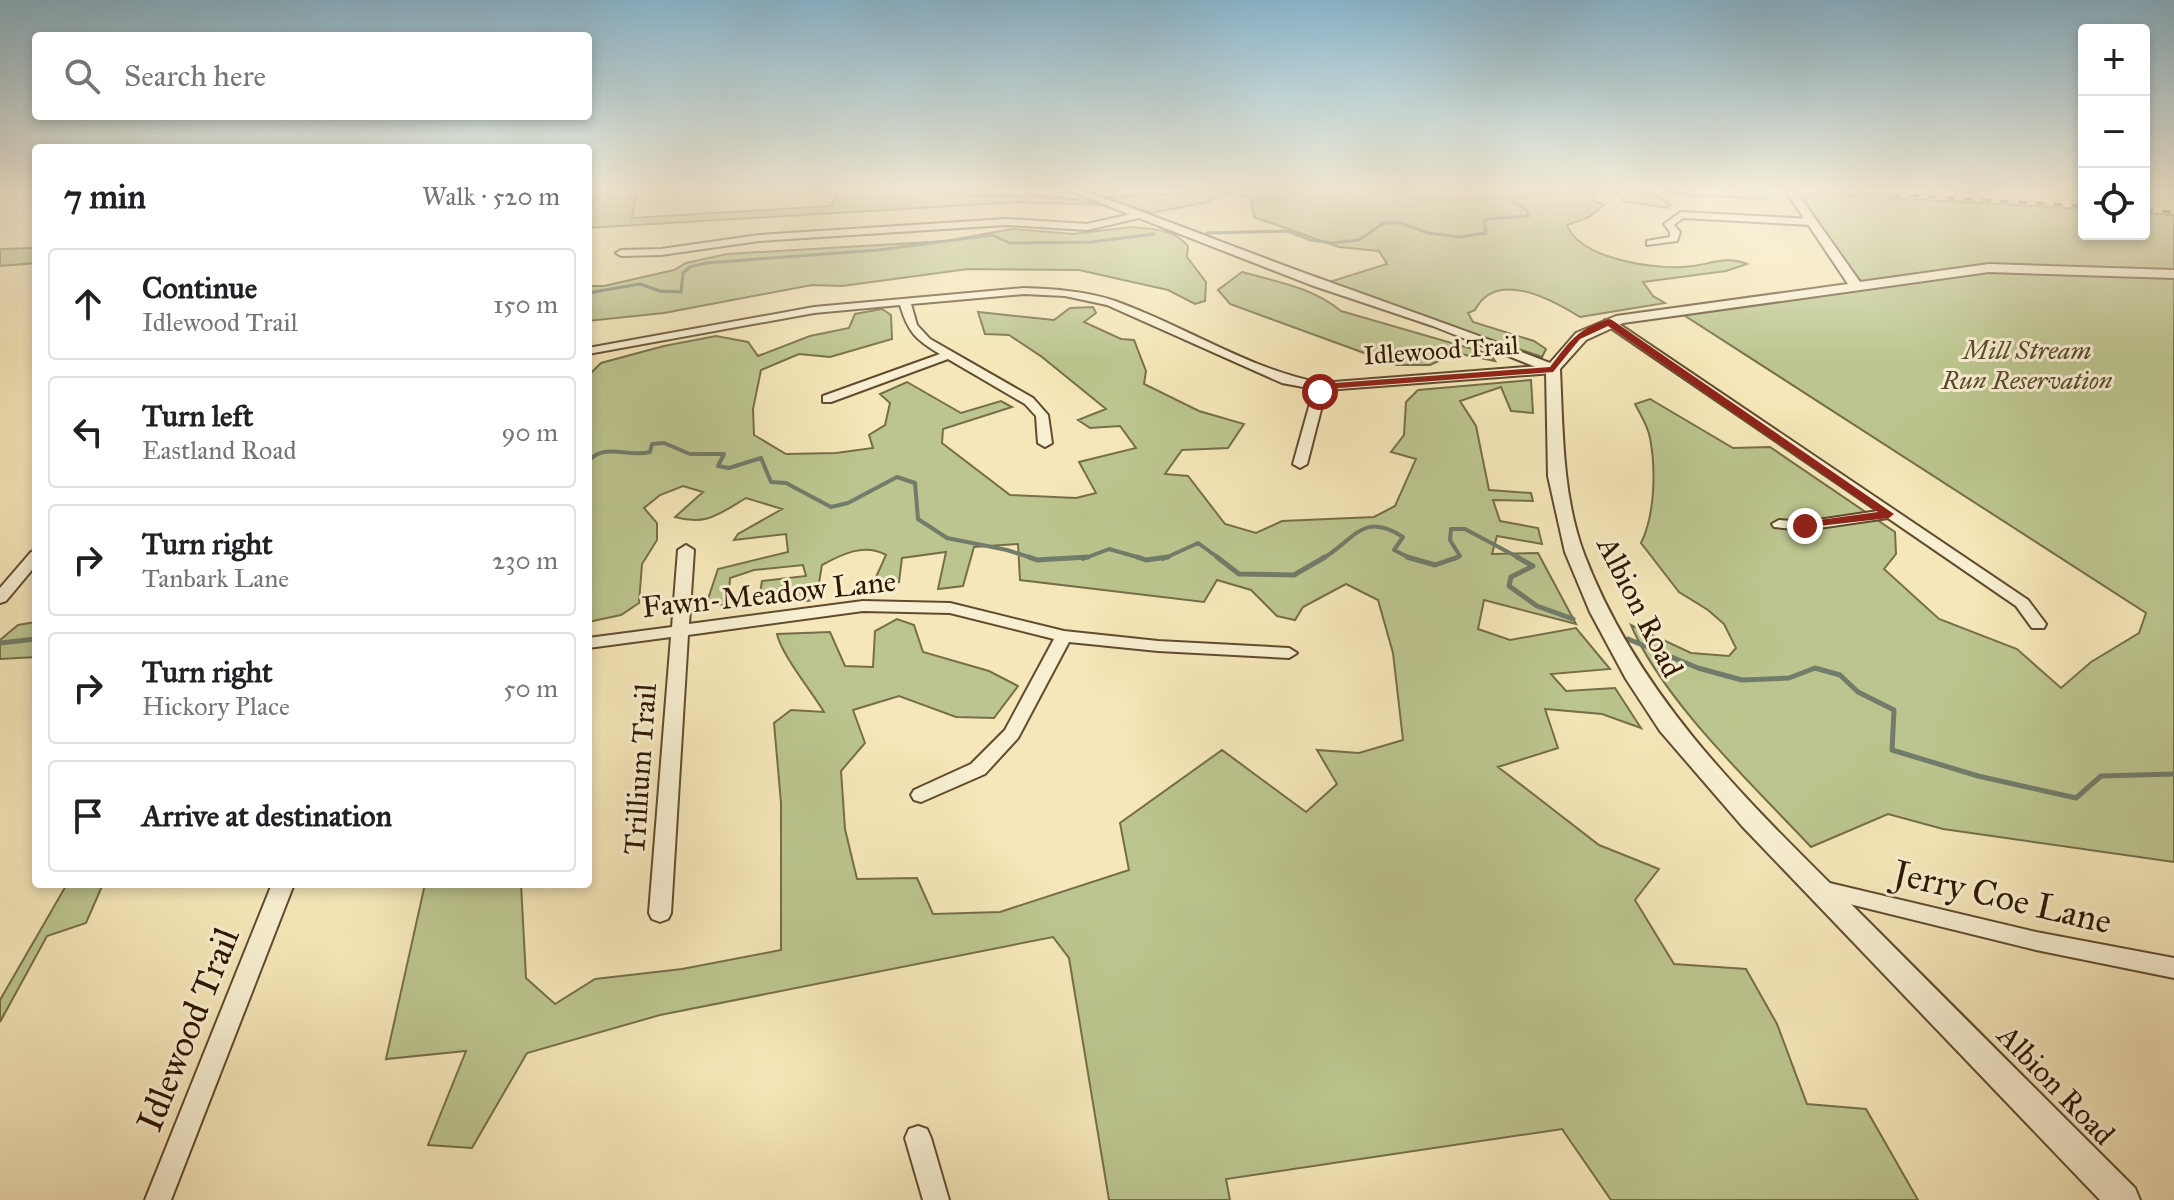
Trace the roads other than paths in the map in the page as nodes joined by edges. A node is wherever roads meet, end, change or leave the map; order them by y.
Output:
1 (703, 246) edge
2 (1225, 246) edge
3 (1829, 246) edge
4 (621, 253) dead end
5 (2174, 274) edge
6 (1855, 284) junction
7 (904, 301) junction
8 (1609, 322) junction
9 (592, 350) edge
10 (948, 355) junction
11 (1553, 369) junction
12 (1321, 387) junction
13 (827, 399) dead end
14 (1045, 443) dead end
15 (1300, 464) dead end
16 (1889, 514) junction
17 (1779, 524) dead end
18 (686, 550) dead end
19 (32, 560) edge
20 (0, 598) edge
21 (2038, 624) dead end
22 (681, 630) junction
23 (1064, 636) junction
24 (592, 642) edge
25 (1289, 653) dead end
26 (921, 795) dead end
27 (281, 888) edge
28 (1817, 888) junction
29 (660, 913) dead end
30 (2174, 968) edge
31 (918, 1138) dead end
32 (158, 1200) edge
33 (936, 1200) edge
34 (2123, 1200) edge

1 - 4 street
2 - 11 street
3 - 6 street
5 - 6 street
6 - 8 street
7 - 9 street, Idlewood Trail
7 - 10 street
7 - 12 street, Idlewood Trail
8 - 11 street
8 - 16 street
10 - 13 street
10 - 14 street
11 - 12 street, Idlewood Trail
11 - 28 street, Albion Road
12 - 15 street
16 - 17 street
16 - 21 street
18 - 22 street, Trillium Trail
19 - 20 street
22 - 23 street, Fawn-Meadow Lane
22 - 24 street, Fawn-Meadow Lane
22 - 29 street, Trillium Trail
23 - 25 street, Fawn-Meadow Lane
23 - 26 street
27 - 32 street, Idlewood Trail
28 - 30 street, Jerry Coe Lane
28 - 34 street, Albion Road
31 - 33 street

